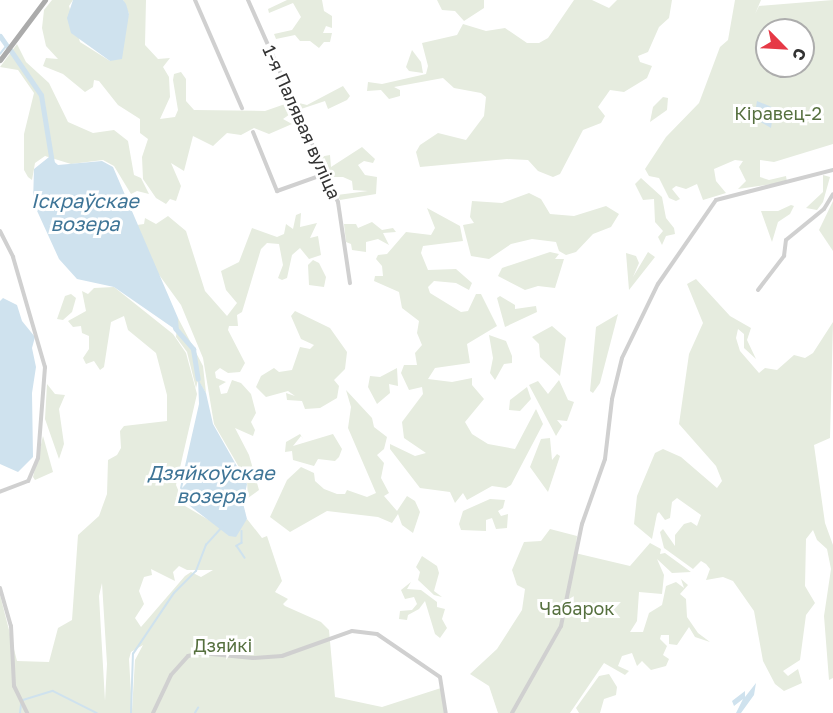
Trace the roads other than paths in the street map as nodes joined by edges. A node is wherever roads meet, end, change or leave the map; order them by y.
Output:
1 (45, 0) edge
2 (195, 0) edge
3 (248, 0) edge
4 (0, 60) edge
5 (242, 108) dead end
6 (253, 132) dead end
7 (833, 170) edge
8 (325, 174) junction
9 (833, 194) edge
10 (0, 231) edge
11 (350, 283) dead end
12 (758, 291) dead end
13 (0, 492) edge
14 (0, 588) edge
15 (27, 713) edge
16 (153, 713) edge
17 (446, 713) edge
18 (512, 713) edge

1 - 4 main road
2 - 5 street
3 - 8 street, 1-я Палявая вуліца
6 - 8 street
7 - 18 street
8 - 11 street, 1-я Палявая вуліца
9 - 12 street
10 - 13 street
14 - 15 street
16 - 17 street

